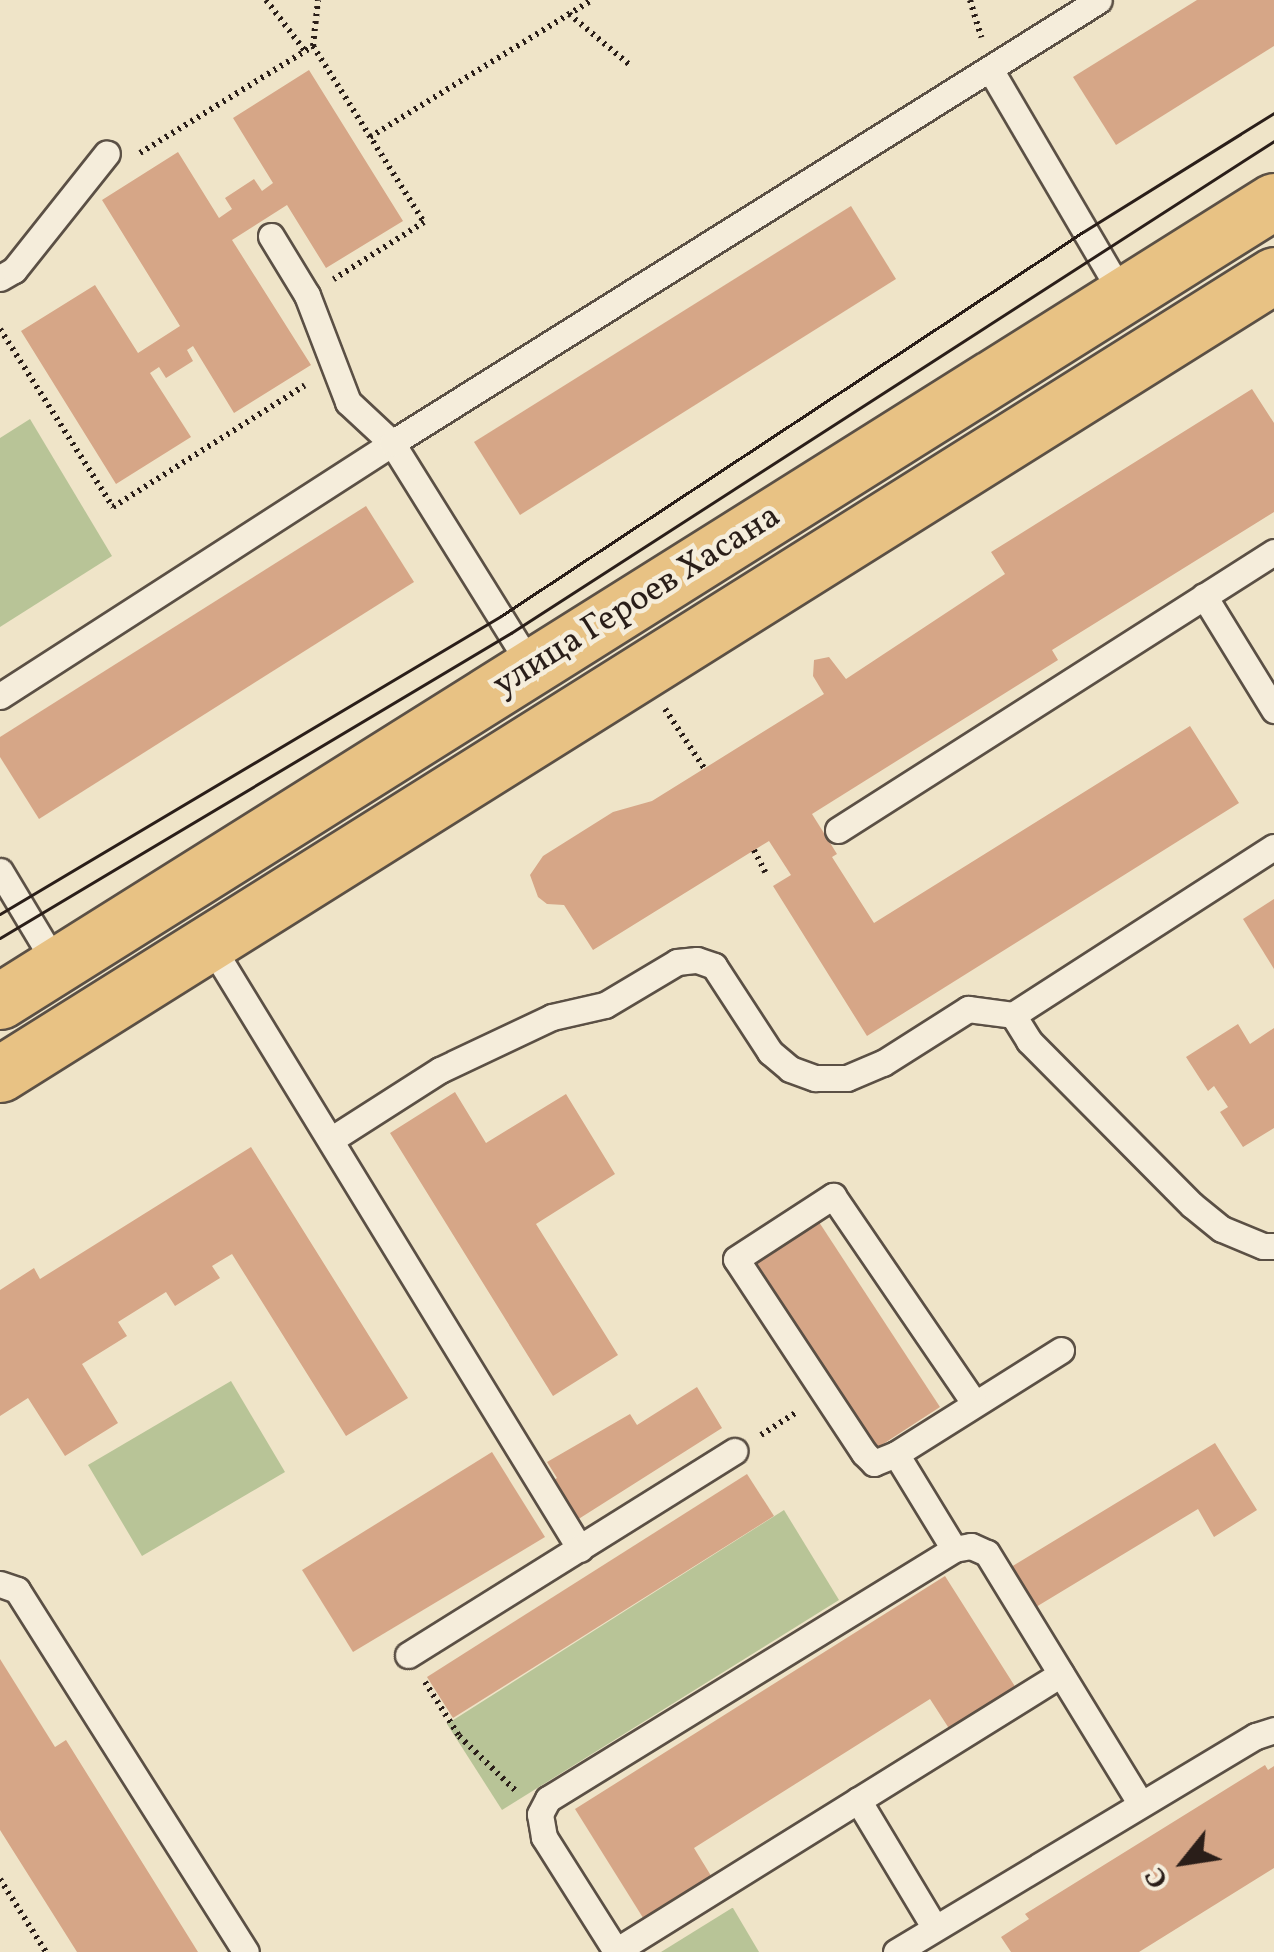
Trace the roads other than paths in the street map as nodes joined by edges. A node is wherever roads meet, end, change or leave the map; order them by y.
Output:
1 (1099, 0) edge
2 (990, 69) junction
3 (107, 153) road end
4 (1274, 201) edge
5 (271, 236) dead end
6 (1274, 274) edge
7 (0, 278) edge
8 (1124, 297) junction
9 (392, 442) junction
10 (1274, 552) edge
11 (1204, 596) junction
12 (531, 666) junction
13 (0, 696) edge
14 (1274, 710) edge
15 (838, 830) dead end
16 (1274, 847) edge
17 (0, 871) edge
18 (210, 944) junction
19 (57, 966) junction
20 (0, 1001) edge
21 (1013, 1016) junction
22 (0, 1074) edge
23 (332, 1140) junction
24 (1274, 1246) edge
25 (1061, 1350) dead end
26 (974, 1404) junction
27 (735, 1451) road end
28 (896, 1454) junction
29 (954, 1548) junction
30 (580, 1549) junction
31 (0, 1584) edge
32 (408, 1655) road end
33 (1060, 1674) junction
34 (1274, 1730) edge
35 (858, 1800) junction
36 (1142, 1804) junction
37 (934, 1928) junction
38 (246, 1952) edge
39 (896, 1952) edge

1 - 2 lane
2 - 8 lane
2 - 9 lane
3 - 7 lane
4 - 8 main road, улица Героев Хасана
5 - 9 lane
6 - 18 main road, улица Героев Хасана
8 - 12 main road, улица Героев Хасана
9 - 12 lane
9 - 13 lane
10 - 11 lane
11 - 14 lane
11 - 15 lane
12 - 19 main road, улица Героев Хасана
16 - 21 lane
17 - 19 lane
18 - 22 main road, улица Героев Хасана
18 - 23 lane
19 - 20 main road, улица Героев Хасана
21 - 23 lane
21 - 24 lane
23 - 30 lane
25 - 26 lane
26 - 28 lane
26 - 28 lane
27 - 30 lane
28 - 29 lane
29 - 33 lane
29 - 35 lane
30 - 32 lane
31 - 38 lane
33 - 35 lane
33 - 36 lane
34 - 36 lane
35 - 37 lane
36 - 37 lane
37 - 39 lane

